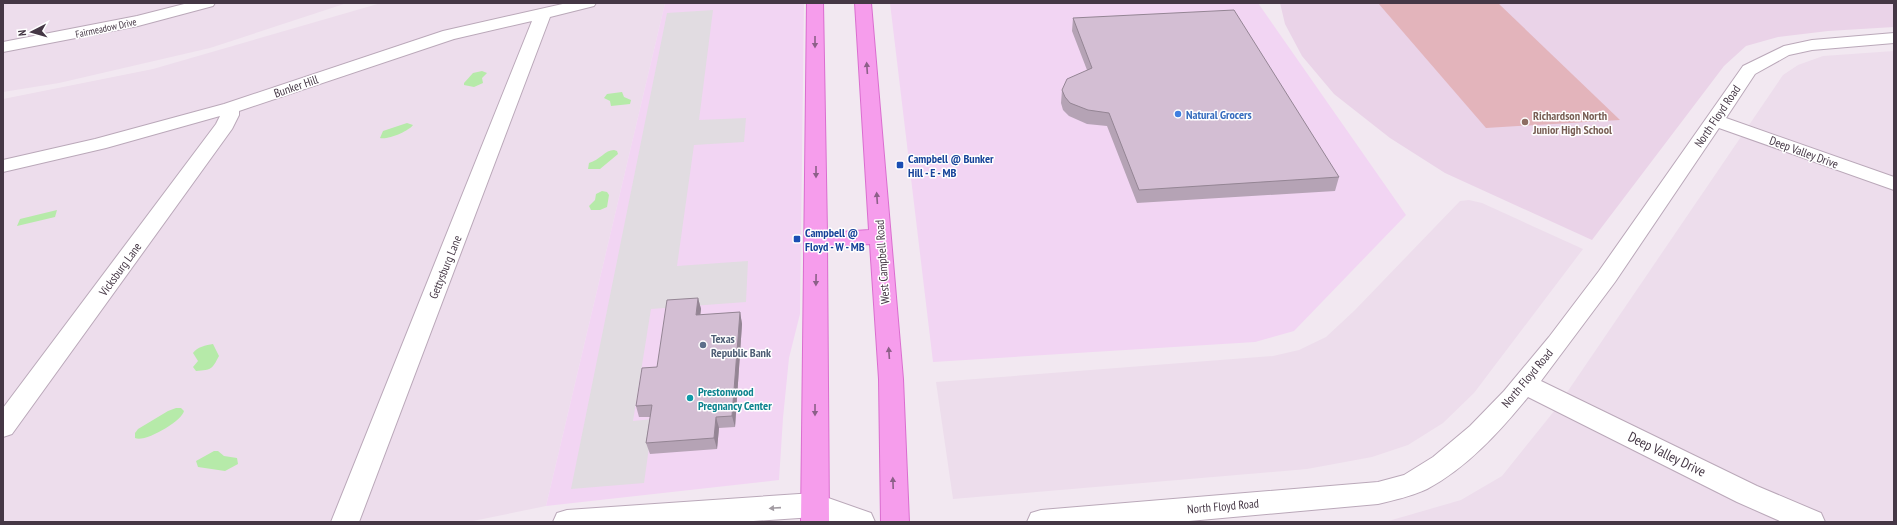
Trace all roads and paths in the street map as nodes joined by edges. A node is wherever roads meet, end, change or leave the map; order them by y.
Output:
1 (207, 3) edge
2 (588, 3) edge
3 (815, 3) edge
4 (863, 3) edge
5 (543, 12) junction
6 (1894, 38) edge
7 (3, 47) edge
8 (230, 108) junction
9 (1715, 120) junction
10 (3, 166) edge
11 (1894, 184) edge
12 (880, 236) junction
13 (816, 241) junction
14 (1526, 384) junction
15 (3, 428) edge
16 (814, 514) edge
17 (345, 522) edge
18 (567, 522) edge
19 (861, 522) edge
20 (895, 522) edge
21 (1041, 522) edge
22 (1811, 522) edge

1 - 7 street, Fairmeadow Drive
2 - 5 street, Bunker Hill
3 -> 13 main road
12 -> 4 main road, West Campbell Road
5 - 8 street, Bunker Hill
5 - 17 street, Gettysburg Lane
6 - 9 street, North Floyd Road
8 - 10 street, Bunker Hill
8 - 15 street, Vicksburg Lane
9 - 11 street, Deep Valley Drive
9 - 14 street, North Floyd Road
12 - 13 main road
20 -> 12 main road, West Campbell Road
13 -> 16 main road
14 - 21 street, North Floyd Road
14 - 22 street, Deep Valley Drive
16 -> 18 street
16 - 19 street

